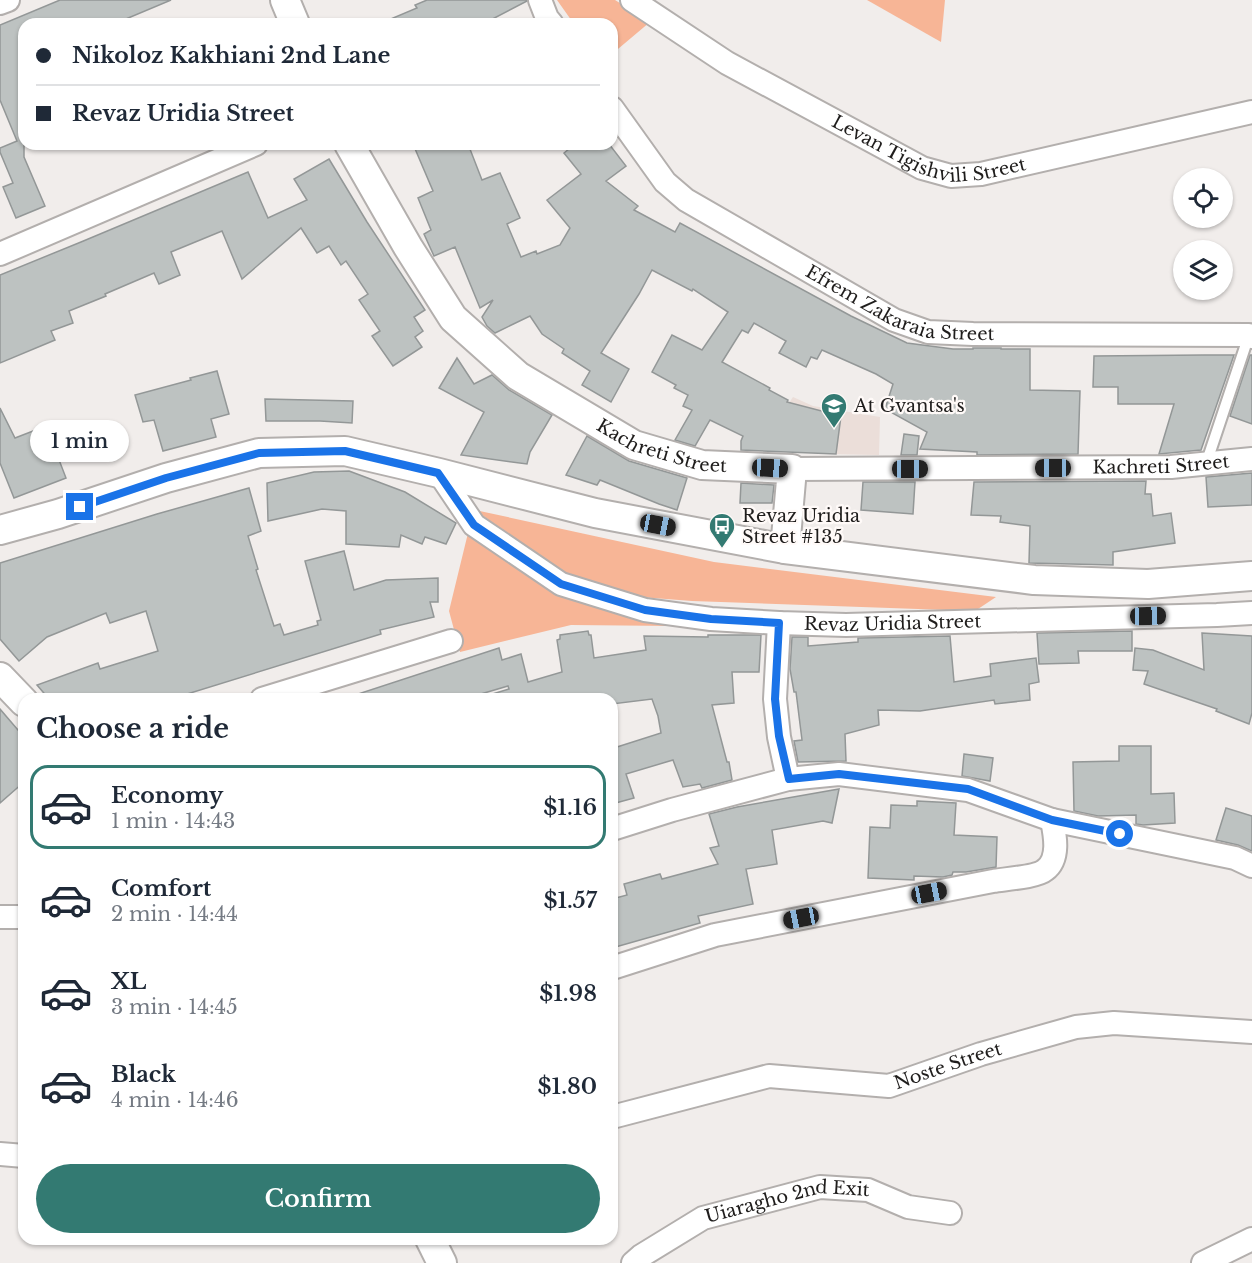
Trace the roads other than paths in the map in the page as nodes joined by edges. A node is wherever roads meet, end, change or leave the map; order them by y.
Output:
1 (8, 0) edge
2 (285, 0) edge
3 (632, 0) edge
4 (0, 3) edge
5 (292, 18) edge
6 (1252, 112) edge
7 (618, 116) edge
8 (242, 150) edge
9 (352, 150) edge
10 (0, 254) edge
11 (1251, 334) edge
12 (1252, 459) edge
13 (1206, 464) junction
14 (792, 469) junction
15 (438, 473) junction
16 (0, 530) edge
17 (785, 549) junction
18 (1252, 576) edge
19 (1252, 613) edge
20 (779, 623) junction
21 (451, 641) dead end
22 (0, 677) edge
23 (282, 693) edge
24 (18, 696) edge
25 (789, 779) junction
26 (1052, 820) junction
27 (618, 827) edge
28 (1252, 866) edge
29 (0, 917) edge
30 (18, 917) edge
31 (618, 966) edge
32 (1252, 1032) edge
33 (618, 1115) edge
34 (0, 1154) edge
35 (18, 1156) edge
36 (950, 1213) dead end
37 (1252, 1239) edge
38 (433, 1245) edge
39 (442, 1263) edge
40 (633, 1263) edge
41 (1203, 1263) edge

1 - 4 street
2 - 5 street
3 - 6 street, Levan Tigishvili Street
7 - 11 street, Efrem Zakaraia Street
8 - 10 street
9 - 14 street, Kachreti Street
11 - 13 lane
12 - 13 street, Kachreti Street
13 - 14 street, Kachreti Street
14 - 17 street
15 - 16 street
15 - 17 street
15 - 20 street, Revaz Uridia Street
17 - 18 street
19 - 20 street, Revaz Uridia Street
20 - 25 street
21 - 23 street
22 - 24 street
25 - 26 street
25 - 27 street
26 - 28 street
26 - 31 street
29 - 30 street
32 - 33 street, Noste Street
34 - 35 street
36 - 40 street, Uiaragho 2nd Exit
37 - 41 street
38 - 39 street

